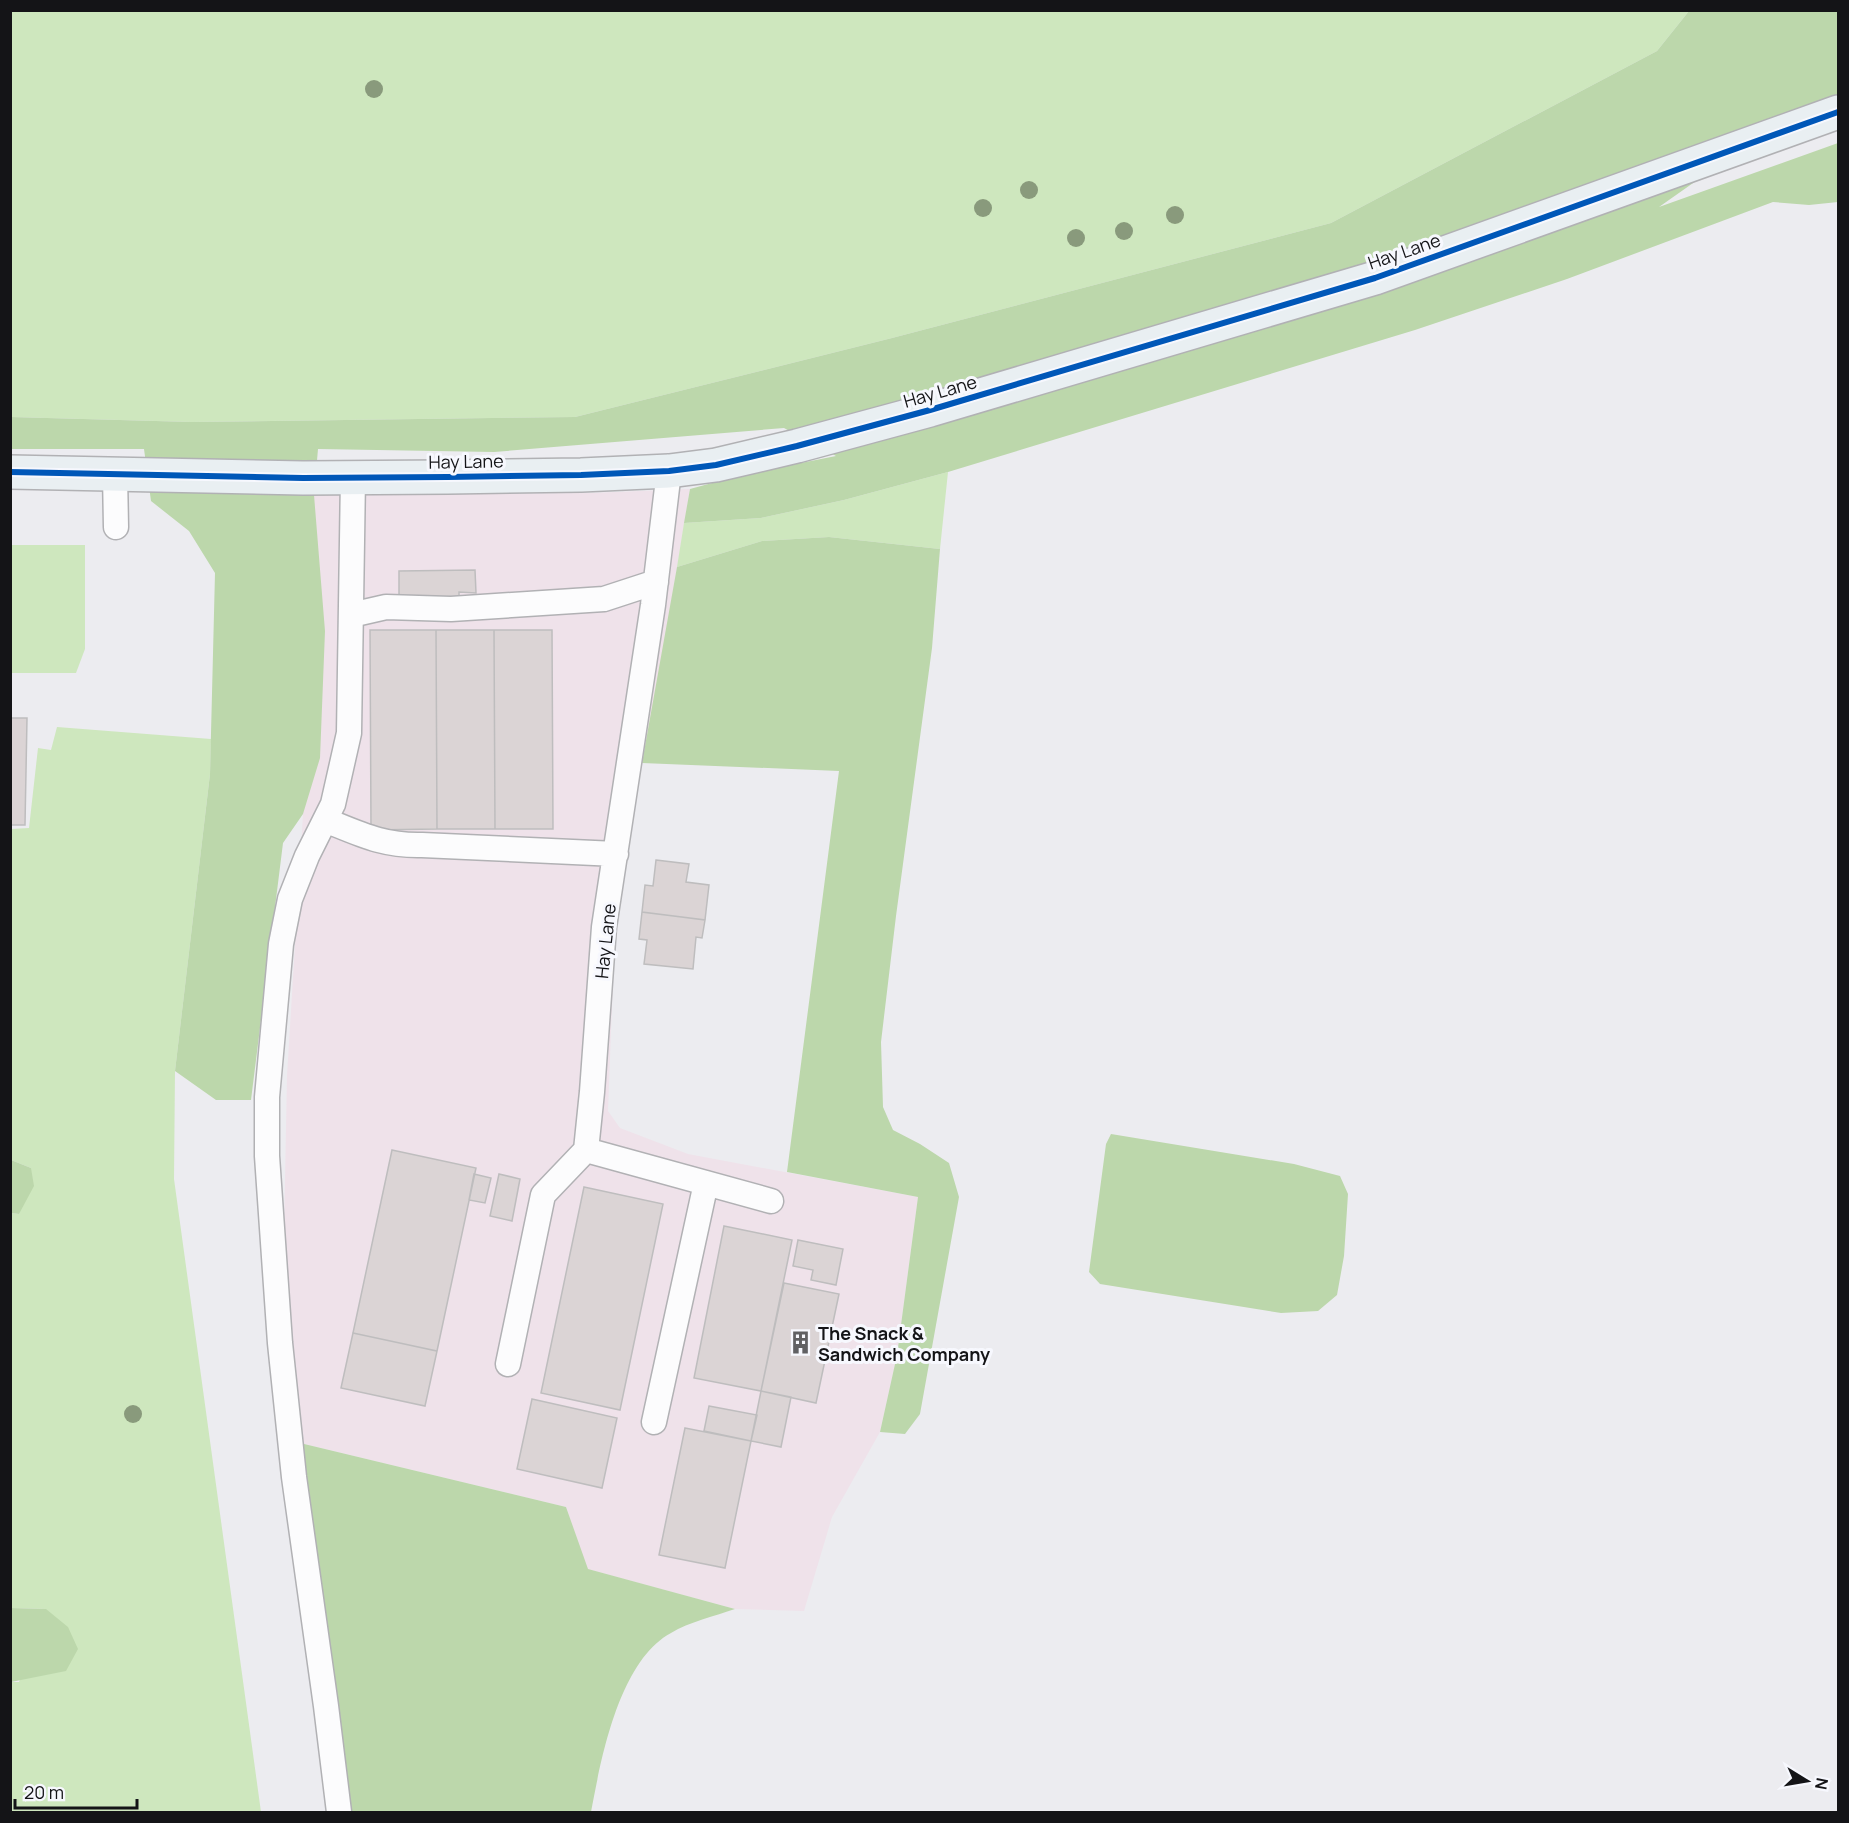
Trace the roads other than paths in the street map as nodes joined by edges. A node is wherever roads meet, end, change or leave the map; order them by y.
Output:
1 (1839, 112) edge
2 (669, 471) junction
3 (10, 472) edge
4 (115, 474) junction
5 (353, 477) junction
6 (116, 526) dead end
7 (656, 582) junction
8 (351, 615) junction
9 (325, 820) junction
10 (616, 854) junction
11 (586, 1150) junction
12 (706, 1183) junction
13 (771, 1201) dead end
14 (508, 1364) dead end
15 (654, 1422) dead end
16 (339, 1812) edge

1 - 2 street, Hay Lane
2 - 5 street, Hay Lane
2 - 7 lane, Hay Lane
3 - 4 street, Hay Lane
4 - 5 street, Hay Lane
4 - 6 lane
5 - 8 lane
7 - 8 lane
7 - 10 lane, Hay Lane
8 - 9 lane
9 - 10 lane
9 - 16 lane
10 - 11 lane, Hay Lane
11 - 12 lane
11 - 14 lane
12 - 13 lane
12 - 15 lane

